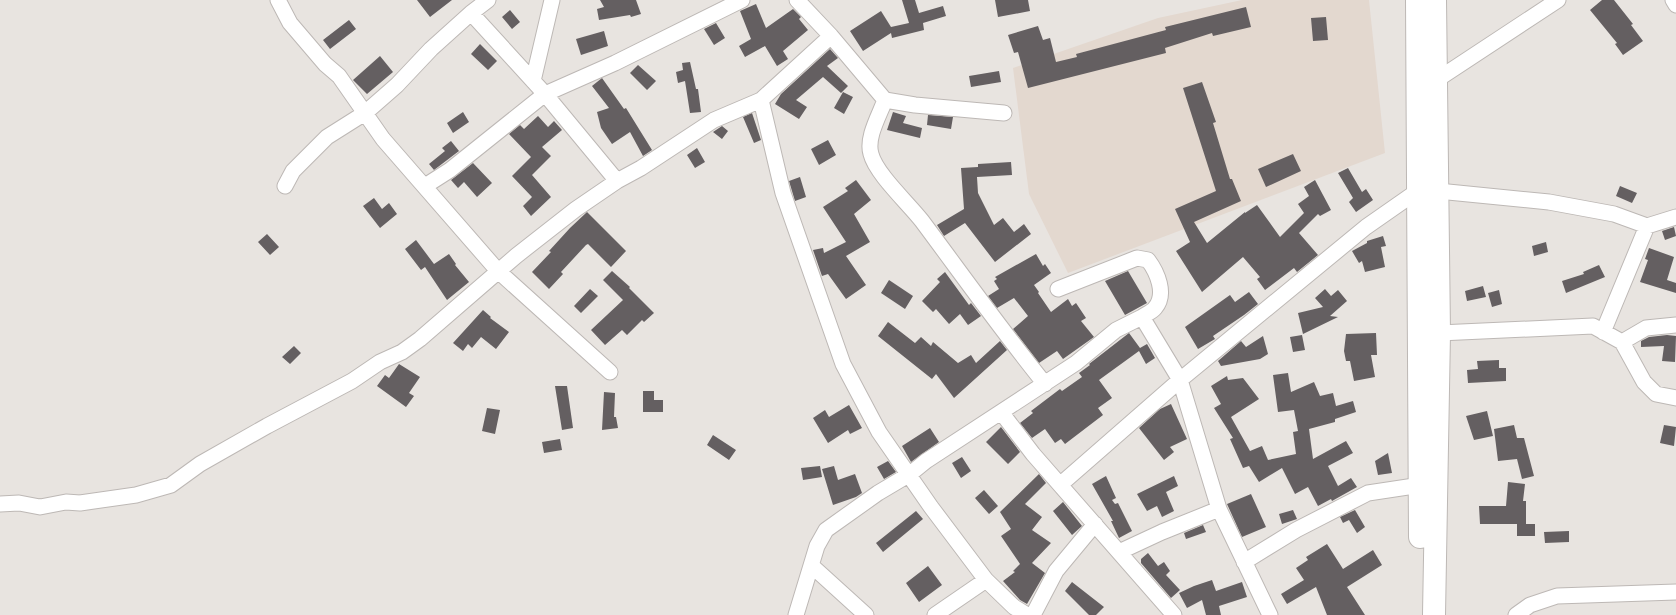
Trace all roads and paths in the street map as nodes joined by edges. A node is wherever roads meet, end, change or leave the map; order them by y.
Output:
1 (278, 0) edge
2 (488, 0) edge
3 (552, 0) edge
4 (742, 0) edge
5 (797, 0) edge
6 (1417, 0) edge
7 (1435, 0) edge
8 (1558, 0) edge
9 (1673, 0) edge
10 (1676, 6) edge
11 (471, 13) junction
12 (831, 36) junction
13 (533, 81) junction
14 (1435, 81) junction
15 (545, 94) junction
16 (760, 100) junction
17 (885, 100) junction
18 (1004, 112) dead end
19 (365, 113) junction
20 (617, 181) junction
21 (285, 186) dead end
22 (425, 186) junction
23 (1428, 191) junction
24 (1676, 218) edge
25 (1647, 226) junction
26 (498, 271) junction
27 (1058, 289) dead end
28 (1142, 317) junction
29 (1676, 325) edge
30 (1603, 332) junction
31 (1439, 333) junction
32 (1622, 342) junction
33 (610, 372) dead end
34 (1180, 380) junction
35 (1044, 384) junction
36 (1676, 398) edge
37 (1001, 412) junction
38 (910, 474) junction
39 (1061, 484) junction
40 (1421, 485) junction
41 (0, 504) edge
42 (1219, 509) junction
43 (1095, 524) junction
44 (1119, 552) junction
45 (1244, 562) junction
46 (812, 566) junction
47 (986, 580) junction
48 (1676, 592) edge
49 (796, 615) edge
50 (866, 615) edge
51 (935, 615) edge
52 (1027, 615) edge
53 (1033, 615) edge
54 (1174, 615) edge
55 (1270, 615) edge
56 (1419, 615) edge
57 (1434, 615) edge
58 (1516, 615) edge

1 - 19 street
2 - 11 street
3 - 13 street
4 - 15 street
5 - 12 street
6 - 23 main road
7 - 14 main road
8 - 14 street
9 - 10 street
11 - 13 street
11 - 19 street
12 - 16 street
12 - 17 street
13 - 15 street
14 - 23 main road
15 - 20 street
15 - 22 street
16 - 20 street
16 - 38 street
17 - 18 street
17 - 35 street
19 - 21 street
19 - 22 street
20 - 26 street
22 - 26 street
23 - 25 street
23 - 31 main road
23 - 34 street
23 - 40 main road
24 - 25 street
25 - 30 street
26 - 33 street
26 - 41 street
27 - 28 street
28 - 34 street
28 - 35 street
29 - 32 street
30 - 31 street
30 - 32 street
31 - 57 main road
32 - 36 street
34 - 39 street
34 - 42 street
35 - 37 street
37 - 38 street
37 - 39 street
38 - 46 street
38 - 47 street
39 - 43 street
40 - 45 street
40 - 56 main road
42 - 44 street
42 - 45 street
43 - 44 street
43 - 53 street
44 - 54 street
45 - 55 street
46 - 49 street
46 - 50 street
47 - 51 street
47 - 52 street
48 - 58 street

